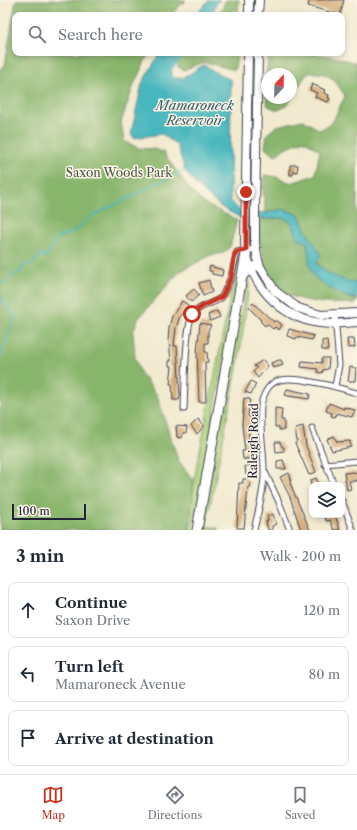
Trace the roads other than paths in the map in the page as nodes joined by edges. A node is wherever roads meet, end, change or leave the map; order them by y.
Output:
1 (249, 0) edge
2 (259, 0) edge
3 (249, 12) edge
4 (258, 12) edge
5 (248, 56) edge
6 (258, 56) edge
7 (256, 249) junction
8 (246, 252) junction
9 (255, 267) junction
10 (243, 275) junction
11 (357, 313) edge
12 (334, 315) junction
13 (357, 322) edge
14 (335, 324) junction
15 (334, 386) junction
16 (357, 394) edge
17 (184, 409) dead end
18 (312, 428) dead end
19 (357, 461) edge
20 (325, 464) junction
21 (264, 472) junction
22 (333, 482) edge
23 (345, 509) edge
24 (197, 530) edge
25 (254, 530) edge
26 (290, 530) edge
27 (353, 530) edge

1 - 3 main road
2 - 4 main road
5 - 8 main road
6 - 7 main road
7 - 8 street
7 - 9 main road
8 - 9 main road
8 - 10 highway
8 - 17 street
9 - 10 highway
9 - 12 main road
9 - 14 main road
10 - 24 highway
11 - 12 main road
12 - 14 street
13 - 14 main road
14 - 15 street
15 - 16 street, Raleigh Road
15 - 21 street, Raleigh Road
18 - 20 street
19 - 20 street
20 - 22 street
21 - 25 street, Raleigh Road
21 - 26 street
23 - 27 street

